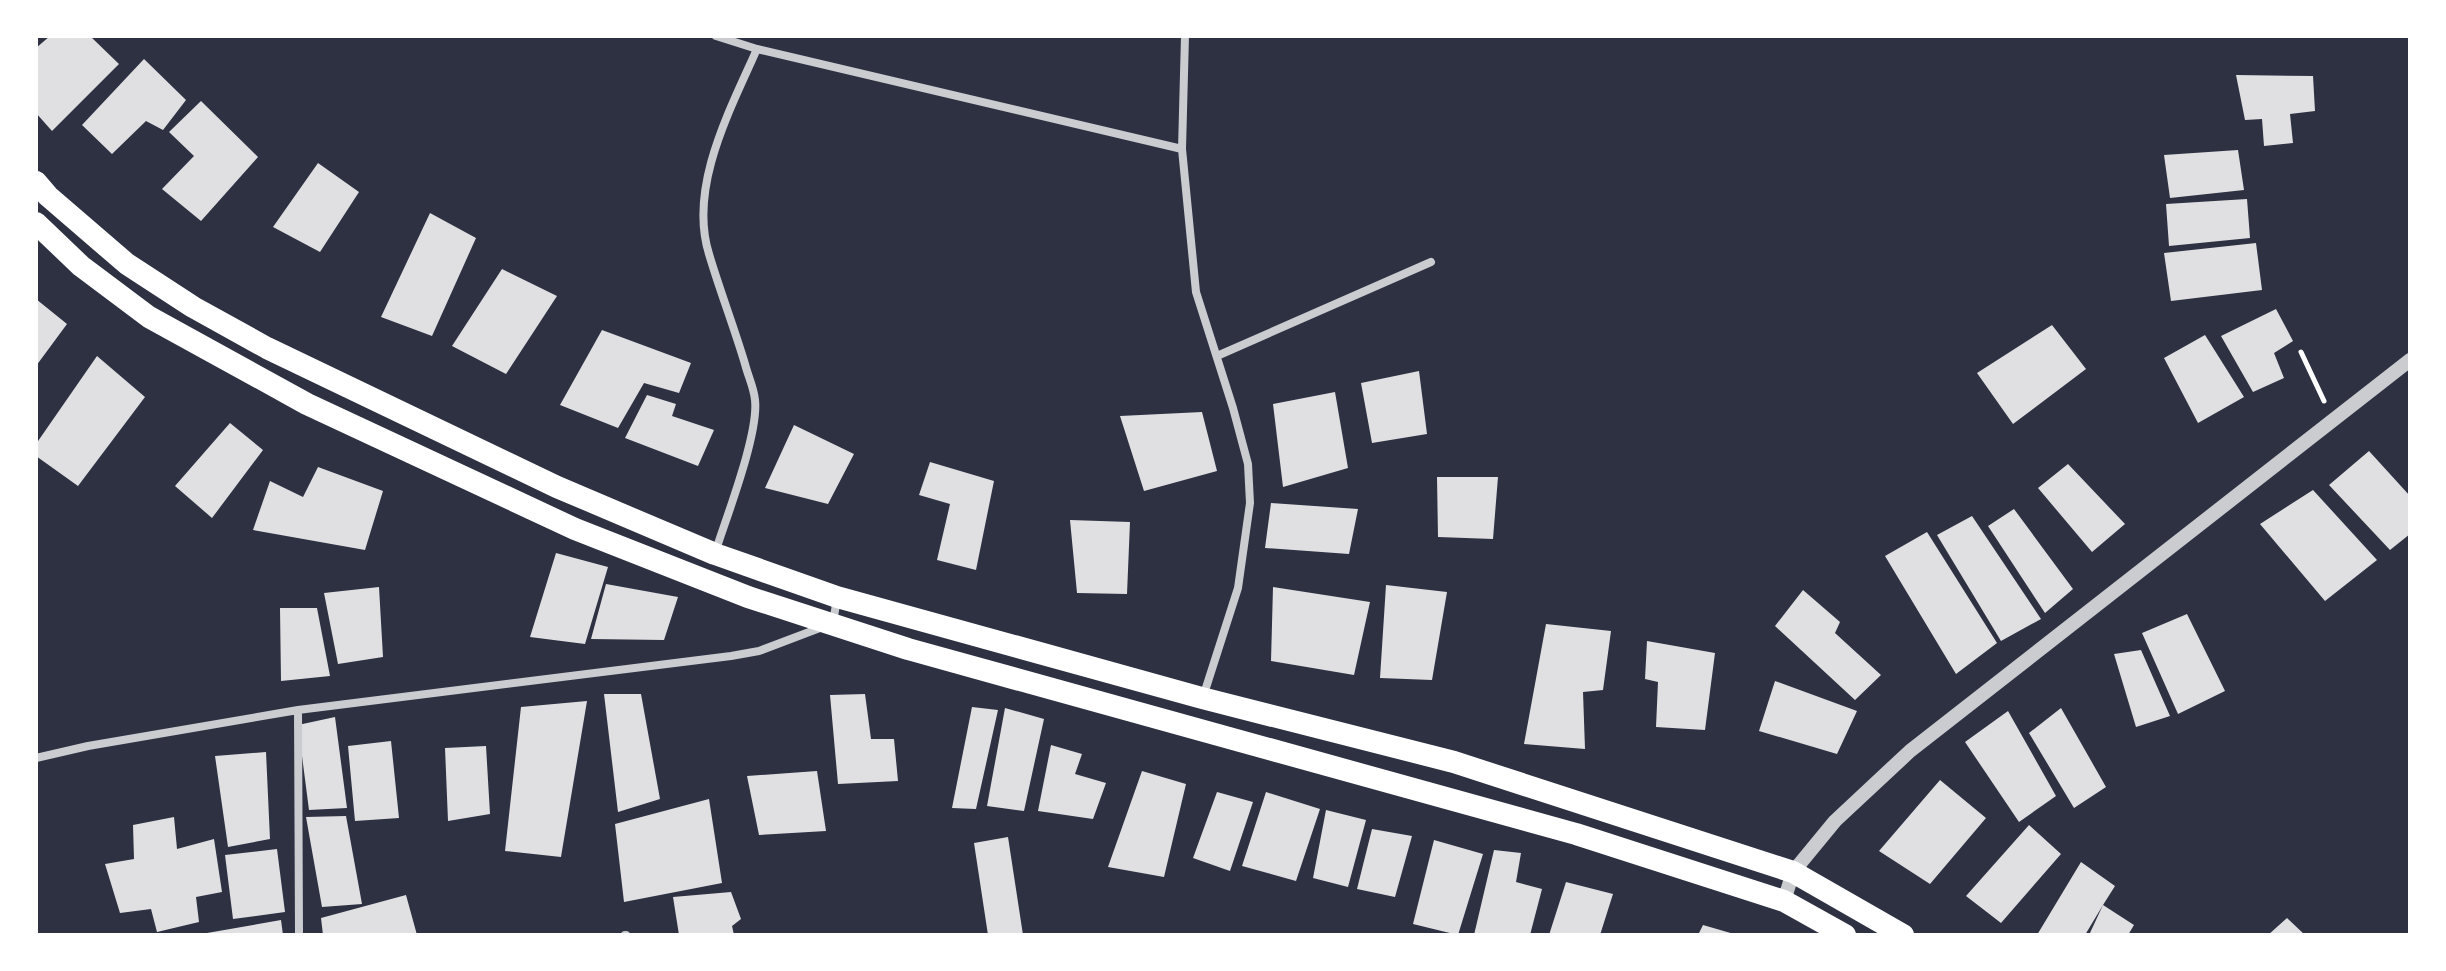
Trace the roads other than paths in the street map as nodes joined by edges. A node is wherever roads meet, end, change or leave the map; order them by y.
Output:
1 (716, 36) edge
2 (1185, 36) edge
3 (757, 49) junction
4 (1182, 149) junction
5 (36, 182) edge
6 (36, 223) edge
7 (1431, 262) dead end
8 (1217, 356) junction
9 (2410, 360) edge
10 (715, 554) junction
11 (837, 597) junction
12 (833, 623) junction
13 (1202, 698) junction
14 (298, 710) junction
15 (36, 758) edge
16 (1793, 872) junction
17 (1784, 901) junction
18 (299, 935) edge
19 (1845, 935) edge
20 (1903, 935) edge

1 - 3 street
2 - 4 street
3 - 4 street
3 - 10 street
4 - 8 street
5 - 10 highway
6 - 12 highway
7 - 8 street
8 - 13 street
9 - 16 street
10 - 11 highway
11 - 12 street
11 - 13 highway
12 - 14 street
12 - 17 highway
13 - 16 highway
14 - 15 street
14 - 18 street
16 - 17 street
16 - 20 highway
17 - 19 highway

